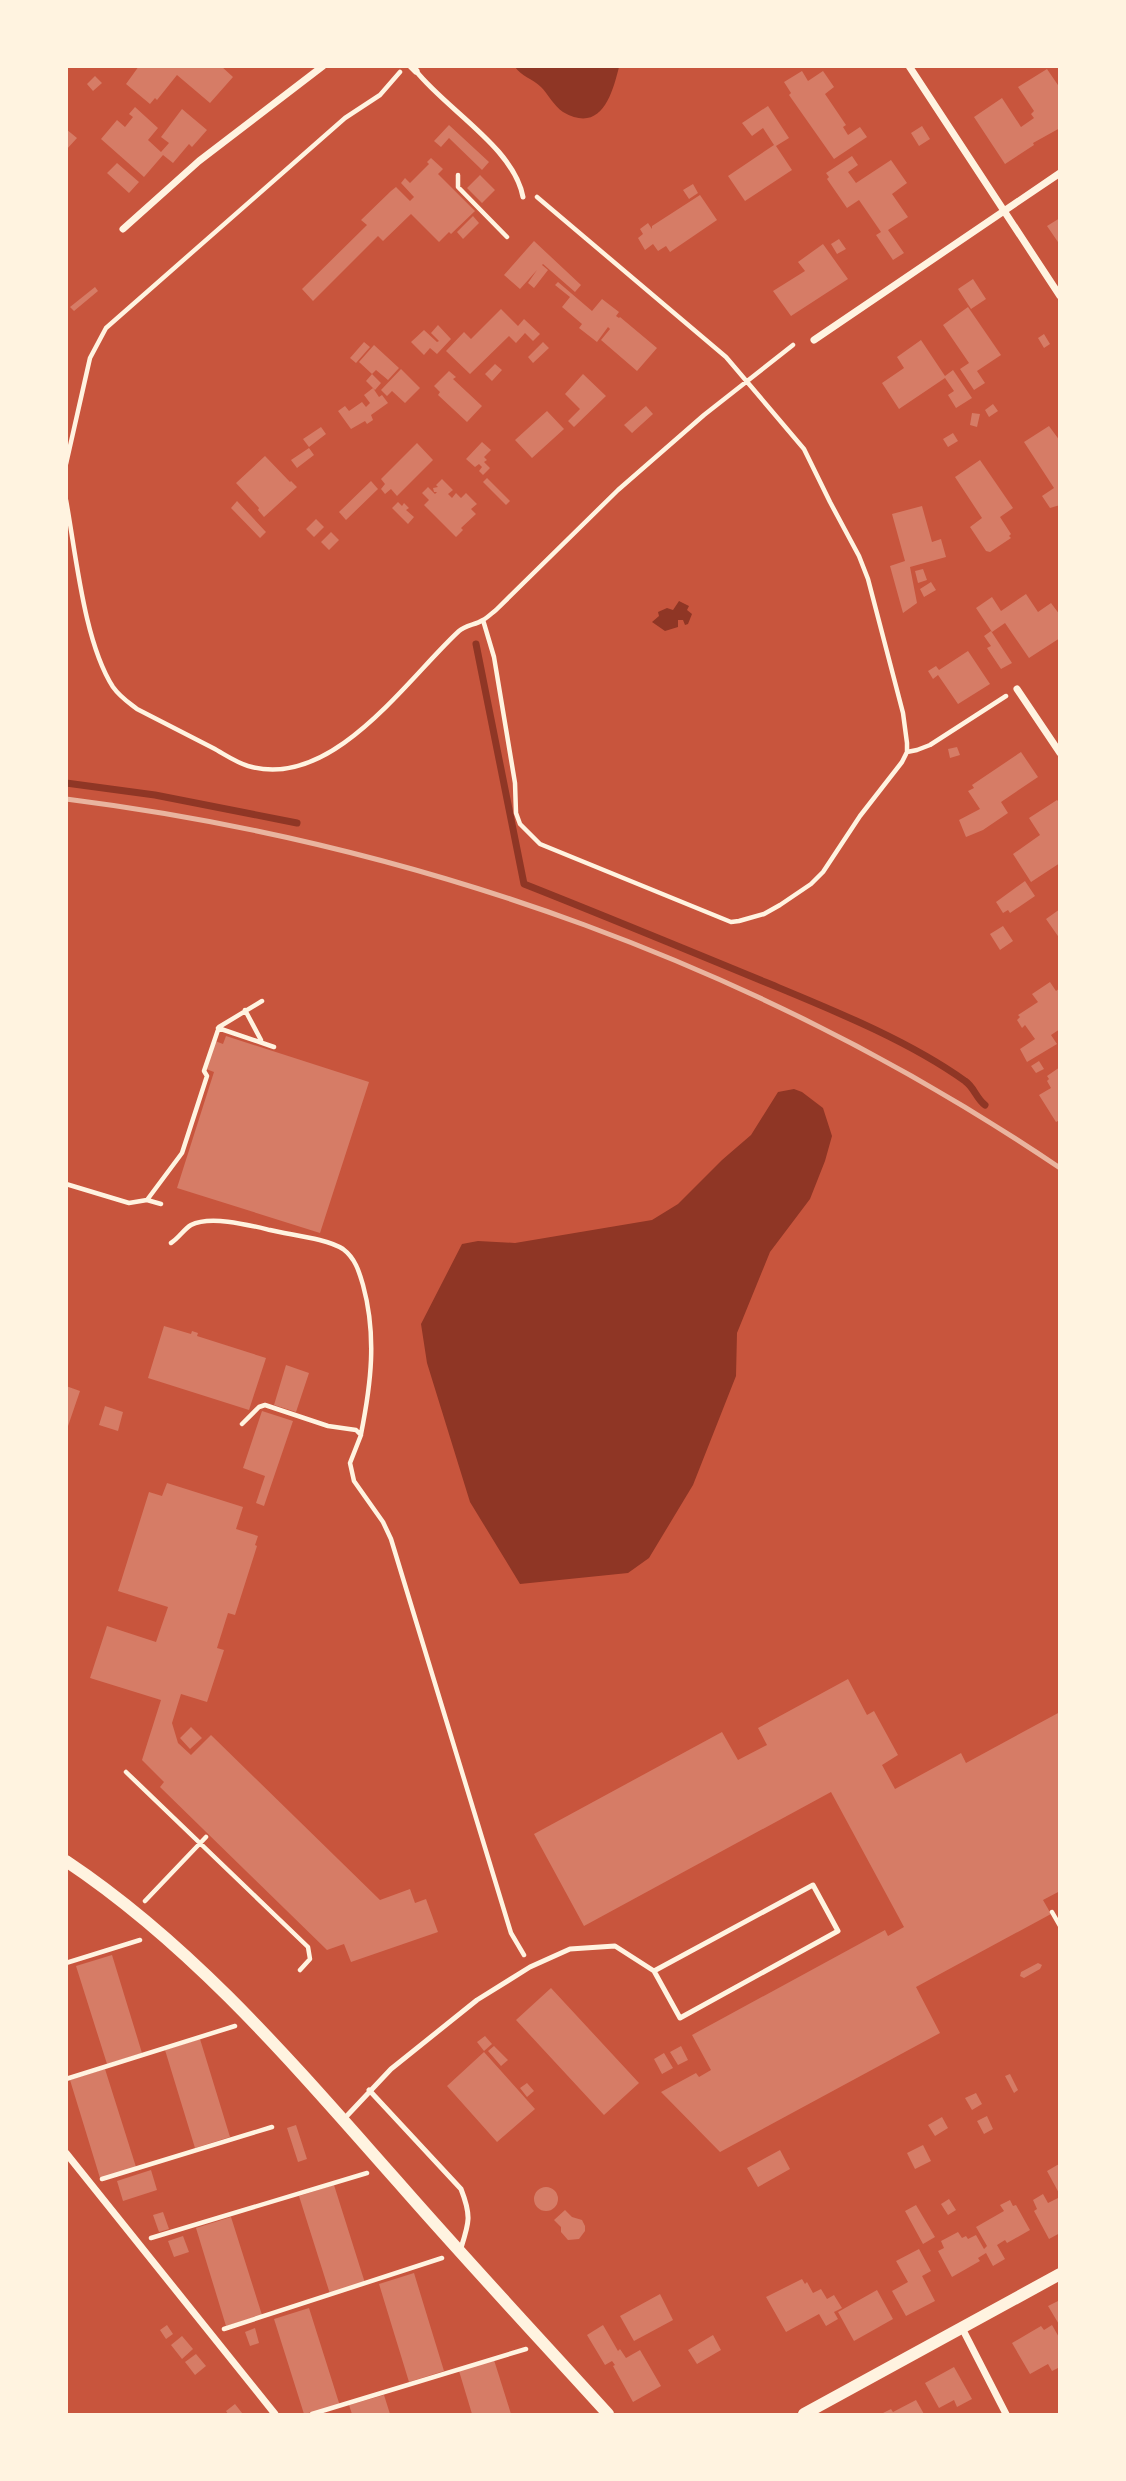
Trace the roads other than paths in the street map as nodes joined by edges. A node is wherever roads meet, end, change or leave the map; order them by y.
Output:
1 (323, 66) edge
2 (909, 66) edge
3 (414, 69) edge
4 (1059, 173) edge
5 (523, 197) road end
6 (1002, 211) junction
7 (123, 229) dead end
8 (1059, 296) edge
9 (814, 340) dead end
10 (1017, 689) road end
11 (1059, 752) edge
12 (66, 1861) edge
13 (654, 1971) junction
14 (369, 2090) junction
15 (343, 2120) junction
16 (66, 2153) edge
17 (459, 2252) junction
18 (1059, 2274) edge
19 (962, 2328) junction
20 (275, 2414) edge
21 (608, 2414) edge
22 (804, 2414) edge
23 (1006, 2414) edge

1 - 7 street
2 - 6 street
3 - 5 lane
4 - 6 street
6 - 8 street
6 - 9 street
10 - 11 street
12 - 15 street
13 - 13 lane
13 - 14 lane
14 - 15 lane
14 - 17 lane
15 - 17 street
16 - 20 street
17 - 21 street
18 - 19 street
19 - 22 street
19 - 23 street

